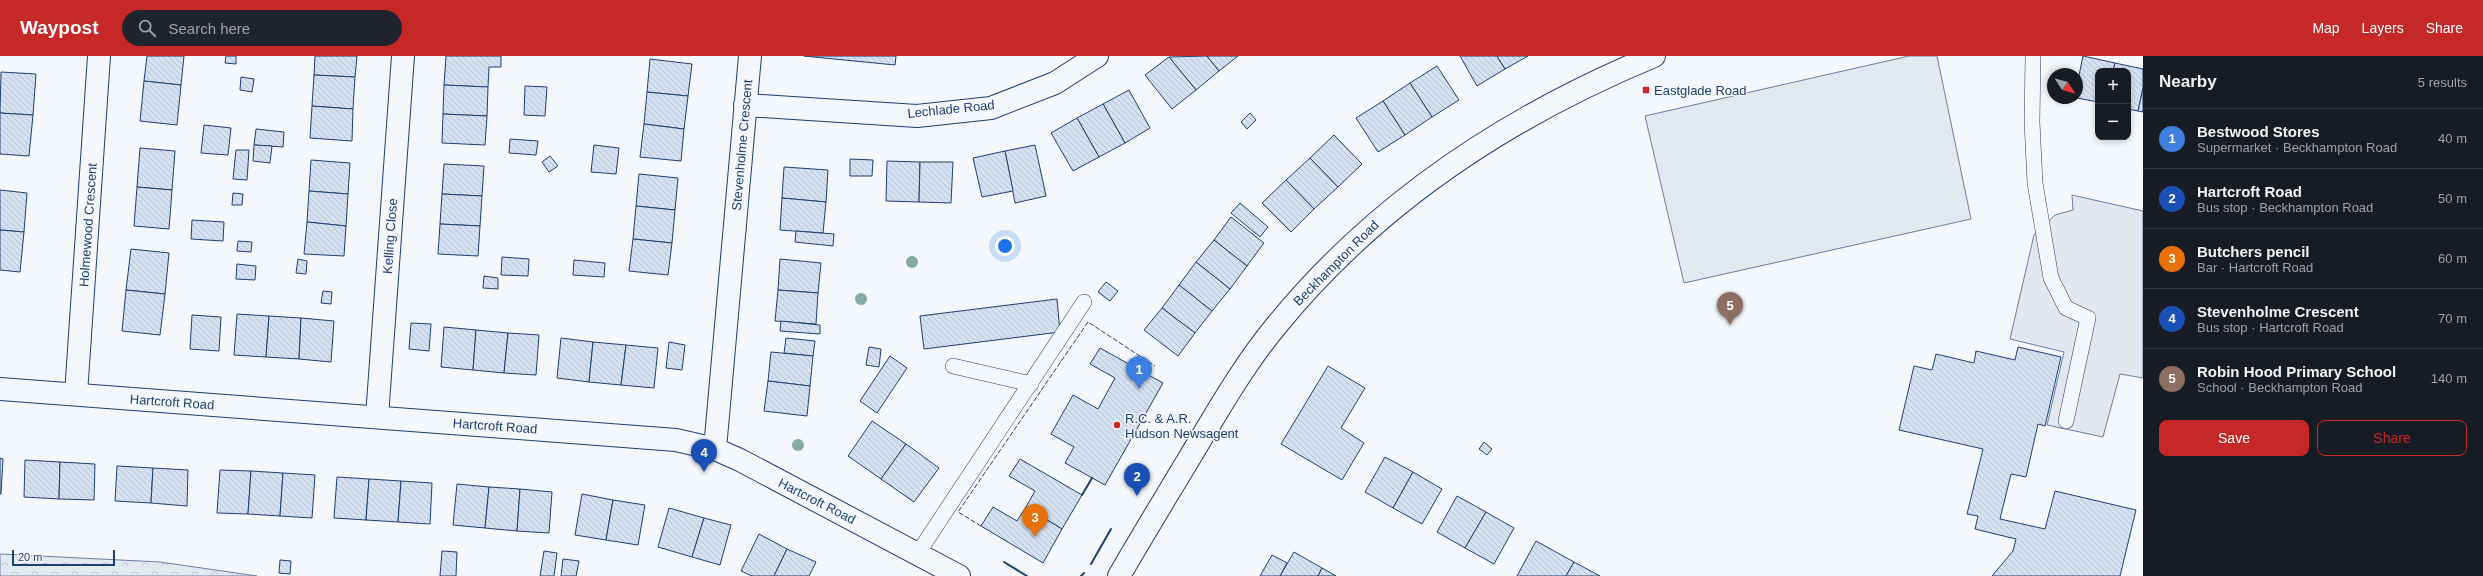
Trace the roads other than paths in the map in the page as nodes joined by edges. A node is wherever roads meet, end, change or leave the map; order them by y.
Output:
1 (99, 56) edge
2 (403, 56) edge
3 (750, 56) edge
4 (1097, 56) edge
5 (1654, 56) edge
6 (2033, 56) edge
7 (745, 105) junction
8 (1084, 302) dead end
9 (953, 366) dead end
10 (1031, 384) junction
11 (0, 389) edge
12 (76, 394) junction
13 (377, 417) junction
14 (2066, 421) dead end
15 (715, 449) junction
16 (918, 553) junction
17 (959, 576) edge
18 (1119, 576) edge

1 - 12 street, Holmewood Crescent
2 - 13 street, Kelling Close
3 - 7 street, Stevenholme Crescent
4 - 7 street, Lechlade Road
5 - 18 street, Beckhampton Road
6 - 14 lane
7 - 15 street, Stevenholme Crescent
8 - 10 lane
9 - 10 lane
10 - 16 lane
11 - 12 street, Hartcroft Road
12 - 13 street, Hartcroft Road
13 - 15 street, Hartcroft Road
15 - 16 street, Hartcroft Road
16 - 17 street, Hartcroft Road

